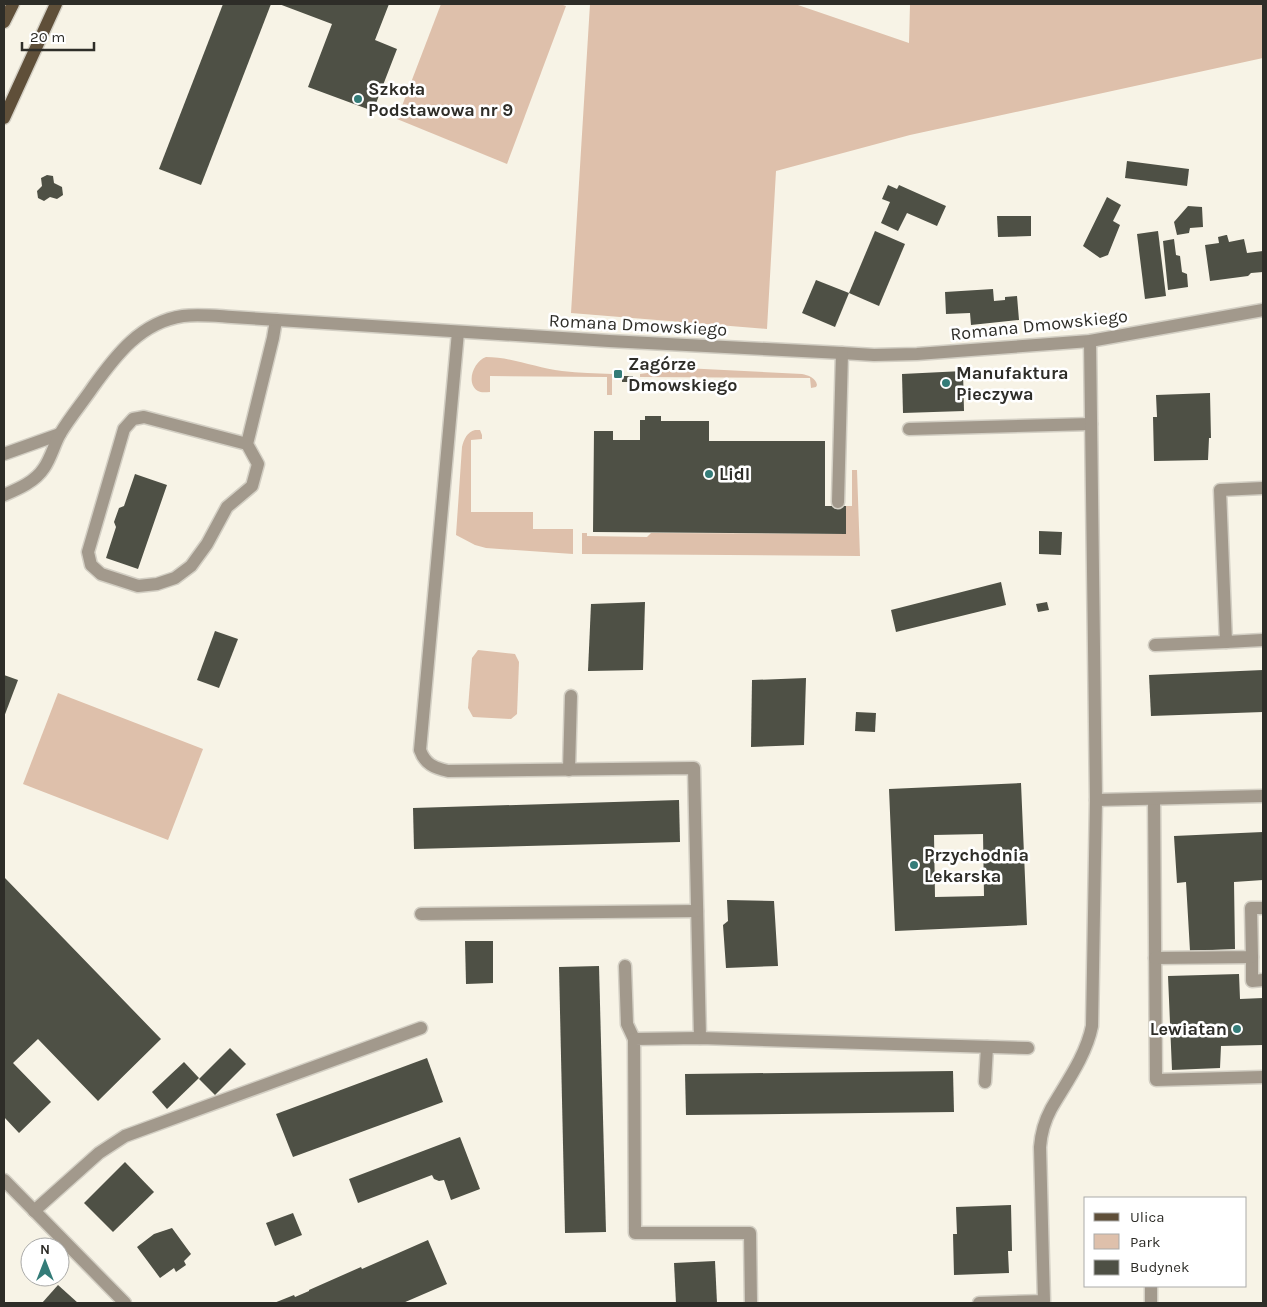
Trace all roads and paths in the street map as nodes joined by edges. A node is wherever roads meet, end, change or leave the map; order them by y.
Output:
1 (13, 4) edge
2 (56, 4) edge
3 (4, 22) edge
4 (4, 118) edge
5 (1263, 310) edge
6 (276, 320) junction
7 (458, 332) junction
8 (1090, 341) junction
9 (842, 352) junction
10 (1091, 424) junction
11 (909, 429) dead end
12 (60, 434) junction
13 (247, 444) junction
14 (4, 454) edge
15 (1263, 488) edge
16 (4, 495) edge
17 (838, 502) dead end
18 (1263, 640) edge
19 (1226, 642) junction
20 (1155, 645) dead end
21 (571, 696) dead end
22 (569, 770) junction
23 (1263, 796) edge
24 (1154, 799) junction
25 (1096, 800) junction
26 (1263, 908) edge
27 (697, 911) junction
28 (421, 914) dead end
29 (1252, 957) junction
30 (1155, 958) junction
31 (625, 966) dead end
32 (1263, 980) edge
33 (422, 1028) dead end
34 (700, 1038) junction
35 (634, 1039) junction
36 (987, 1047) junction
37 (1028, 1048) dead end
38 (1263, 1077) edge
39 (986, 1082) dead end
40 (4, 1180) edge
41 (34, 1211) junction
42 (1151, 1287) edge
43 (125, 1303) edge
44 (751, 1303) edge
45 (979, 1303) edge
46 (1151, 1303) edge

1 - 3 main road
2 - 4 main road
5 - 8 street, Romana Dmowskiego
6 - 7 street, Romana Dmowskiego
6 - 12 street, Romana Dmowskiego
6 - 13 street
7 - 9 street, Romana Dmowskiego
7 - 22 street
8 - 9 street, Romana Dmowskiego
8 - 10 street
9 - 17 street
10 - 11 street
10 - 25 street
12 - 14 street
12 - 16 street, Romana Dmowskiego
13 - 13 street
15 - 19 street
18 - 19 street
19 - 20 street
21 - 22 street
22 - 27 street
23 - 24 street
24 - 25 street
24 - 30 street
25 - 45 street
26 - 29 street
27 - 28 street
27 - 34 street
29 - 30 street
29 - 32 street
30 - 38 street
31 - 35 street
33 - 41 street
34 - 35 street
34 - 36 street
35 - 44 street
36 - 37 street
36 - 39 street
40 - 41 street
41 - 43 street
42 - 46 street

